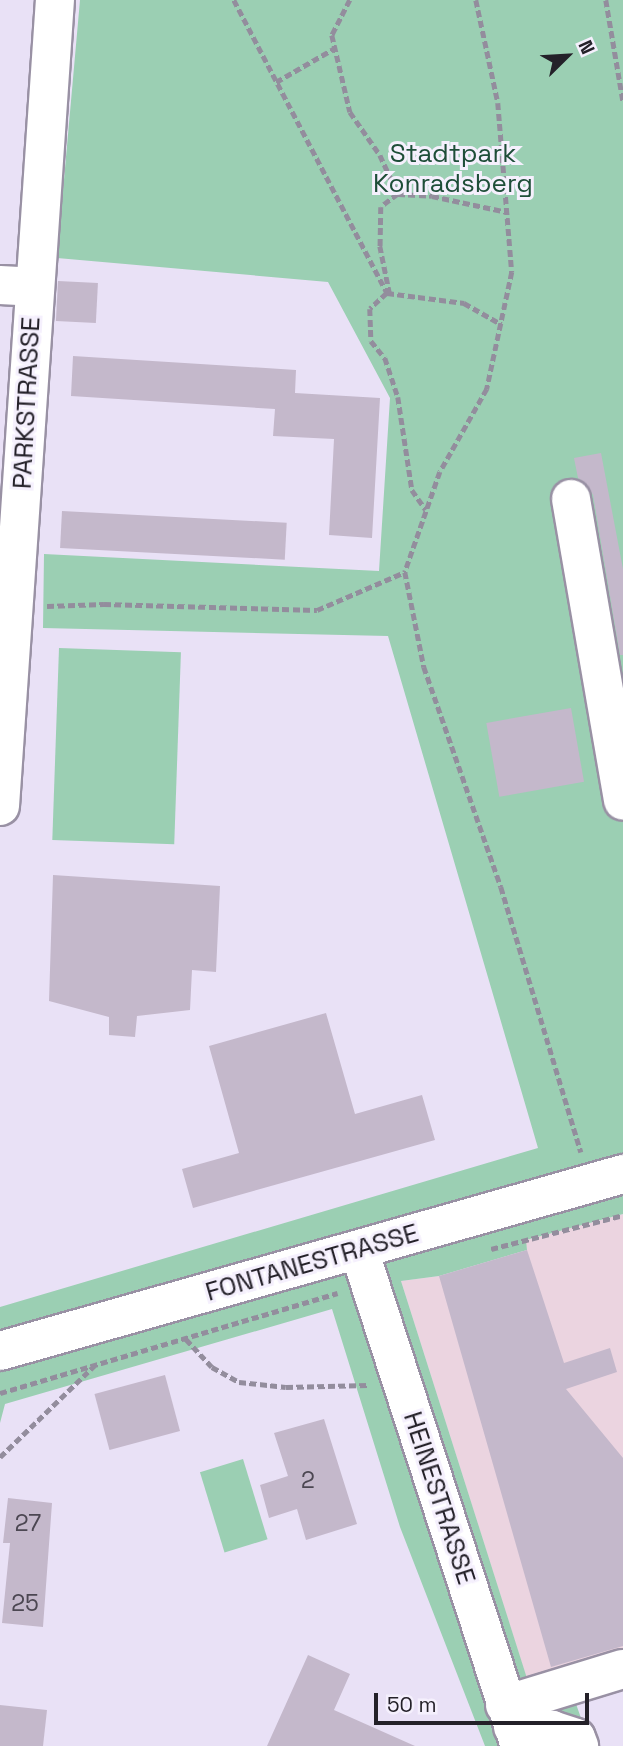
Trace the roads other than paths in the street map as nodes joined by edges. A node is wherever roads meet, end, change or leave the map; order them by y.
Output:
1 (55, 0) edge
2 (17, 286) edge
3 (571, 499) dead end
4 (4, 695) edge
5 (623, 801) edge
6 (0, 806) edge
7 (623, 1174) edge
8 (365, 1266) junction
9 (0, 1351) edge
10 (623, 1669) edge
11 (512, 1726) edge
12 (579, 1746) edge

1 - 2 street, PARKSTRASSE
2 - 4 street, PARKSTRASSE
3 - 5 street
4 - 6 street, PARKSTRASSE
7 - 8 street, FONTANESTRASSE
8 - 9 street, FONTANESTRASSE
8 - 11 street, HEINESTRASSE
10 - 11 street
11 - 12 street

